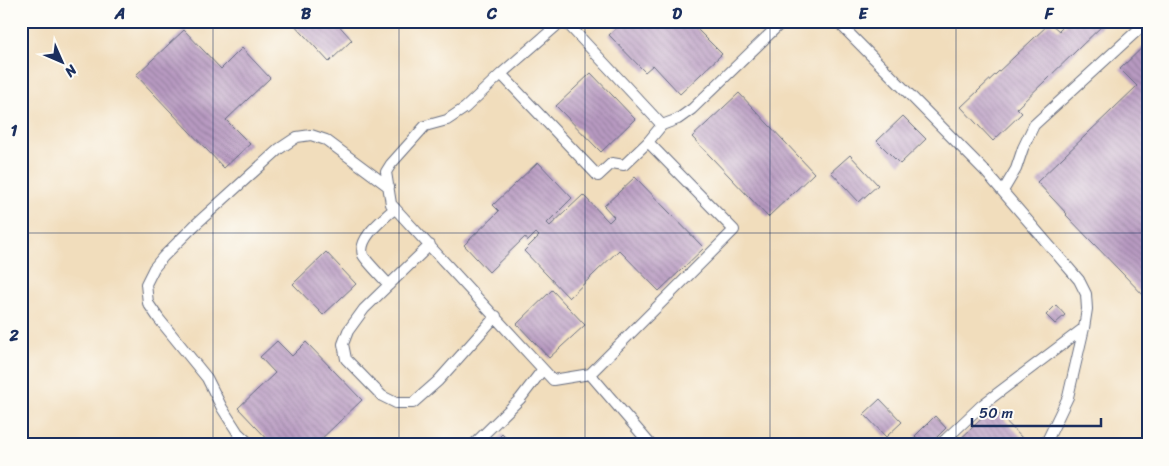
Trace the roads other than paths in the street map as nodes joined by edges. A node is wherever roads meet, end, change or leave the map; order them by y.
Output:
1 (563, 21) edge
2 (783, 21) edge
3 (836, 21) edge
4 (1148, 26) edge
5 (501, 74) junction
6 (662, 125) junction
7 (648, 142) junction
8 (389, 187) junction
9 (1003, 191) junction
10 (395, 208) junction
11 (430, 245) junction
12 (389, 285) junction
13 (496, 316) junction
14 (1084, 328) junction
15 (543, 369) junction
16 (590, 374) junction
17 (251, 445) edge
18 (472, 445) edge
19 (651, 445) edge
20 (939, 445) edge
21 (1044, 445) edge

1 - 5 lane
1 - 6 lane
2 - 6 lane
3 - 9 lane
4 - 9 lane
5 - 7 lane
5 - 8 lane
6 - 7 lane
7 - 16 lane
8 - 10 lane
8 - 17 lane
9 - 14 lane
10 - 11 lane
10 - 12 lane
11 - 12 lane
11 - 13 lane
12 - 13 lane
13 - 15 lane
14 - 20 lane
14 - 21 lane
15 - 16 lane
15 - 18 lane
16 - 19 lane

